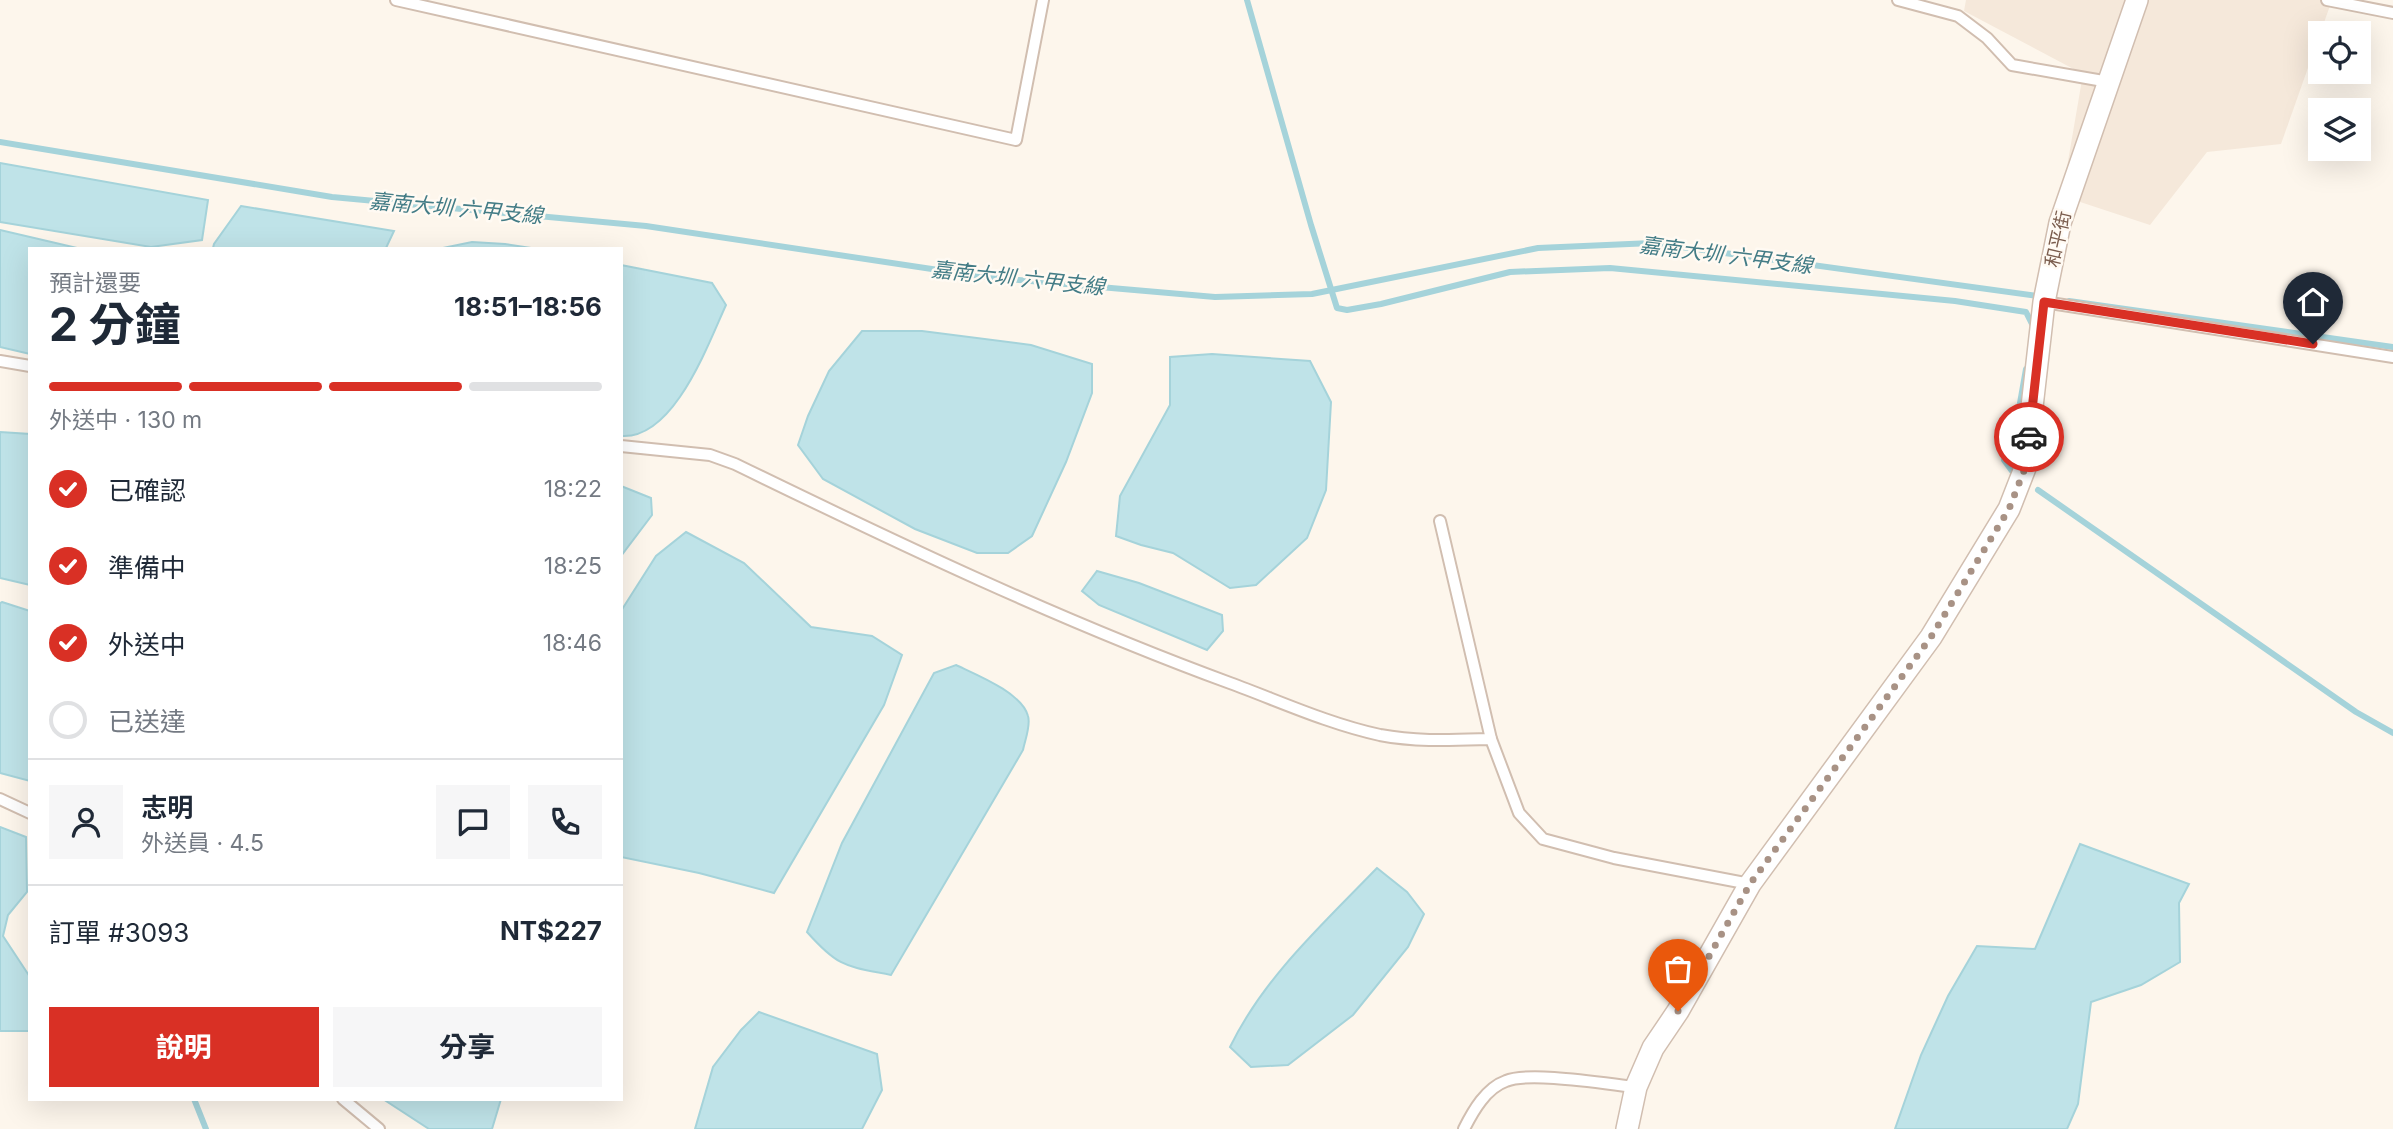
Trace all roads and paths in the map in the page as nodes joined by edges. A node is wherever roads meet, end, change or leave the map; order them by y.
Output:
1 (396, 0) edge
2 (1043, 0) edge
3 (1898, 0) edge
4 (2137, 0) edge
5 (2327, 0) edge
6 (2393, 13) edge
7 (2109, 82) junction
8 (2044, 302) junction
9 (2393, 357) edge
10 (0, 361) edge
11 (28, 366) edge
12 (623, 446) edge
13 (1440, 521) dead end
14 (1491, 739) junction
15 (0, 799) edge
16 (28, 812) edge
17 (1750, 884) junction
18 (1636, 1087) junction
19 (345, 1101) edge
20 (376, 1128) edge
21 (1464, 1129) edge
22 (1627, 1129) edge

1 - 2 lane
3 - 7 lane
4 - 7 street, 和平街
5 - 6 lane
7 - 8 street, 和平街
8 - 9 lane
8 - 17 street, 和平街
10 - 11 lane
12 - 14 lane
13 - 14 lane
14 - 17 lane
15 - 16 lane
17 - 18 street, 和平街
18 - 21 lane
18 - 22 street, 和平街
19 - 20 lane

